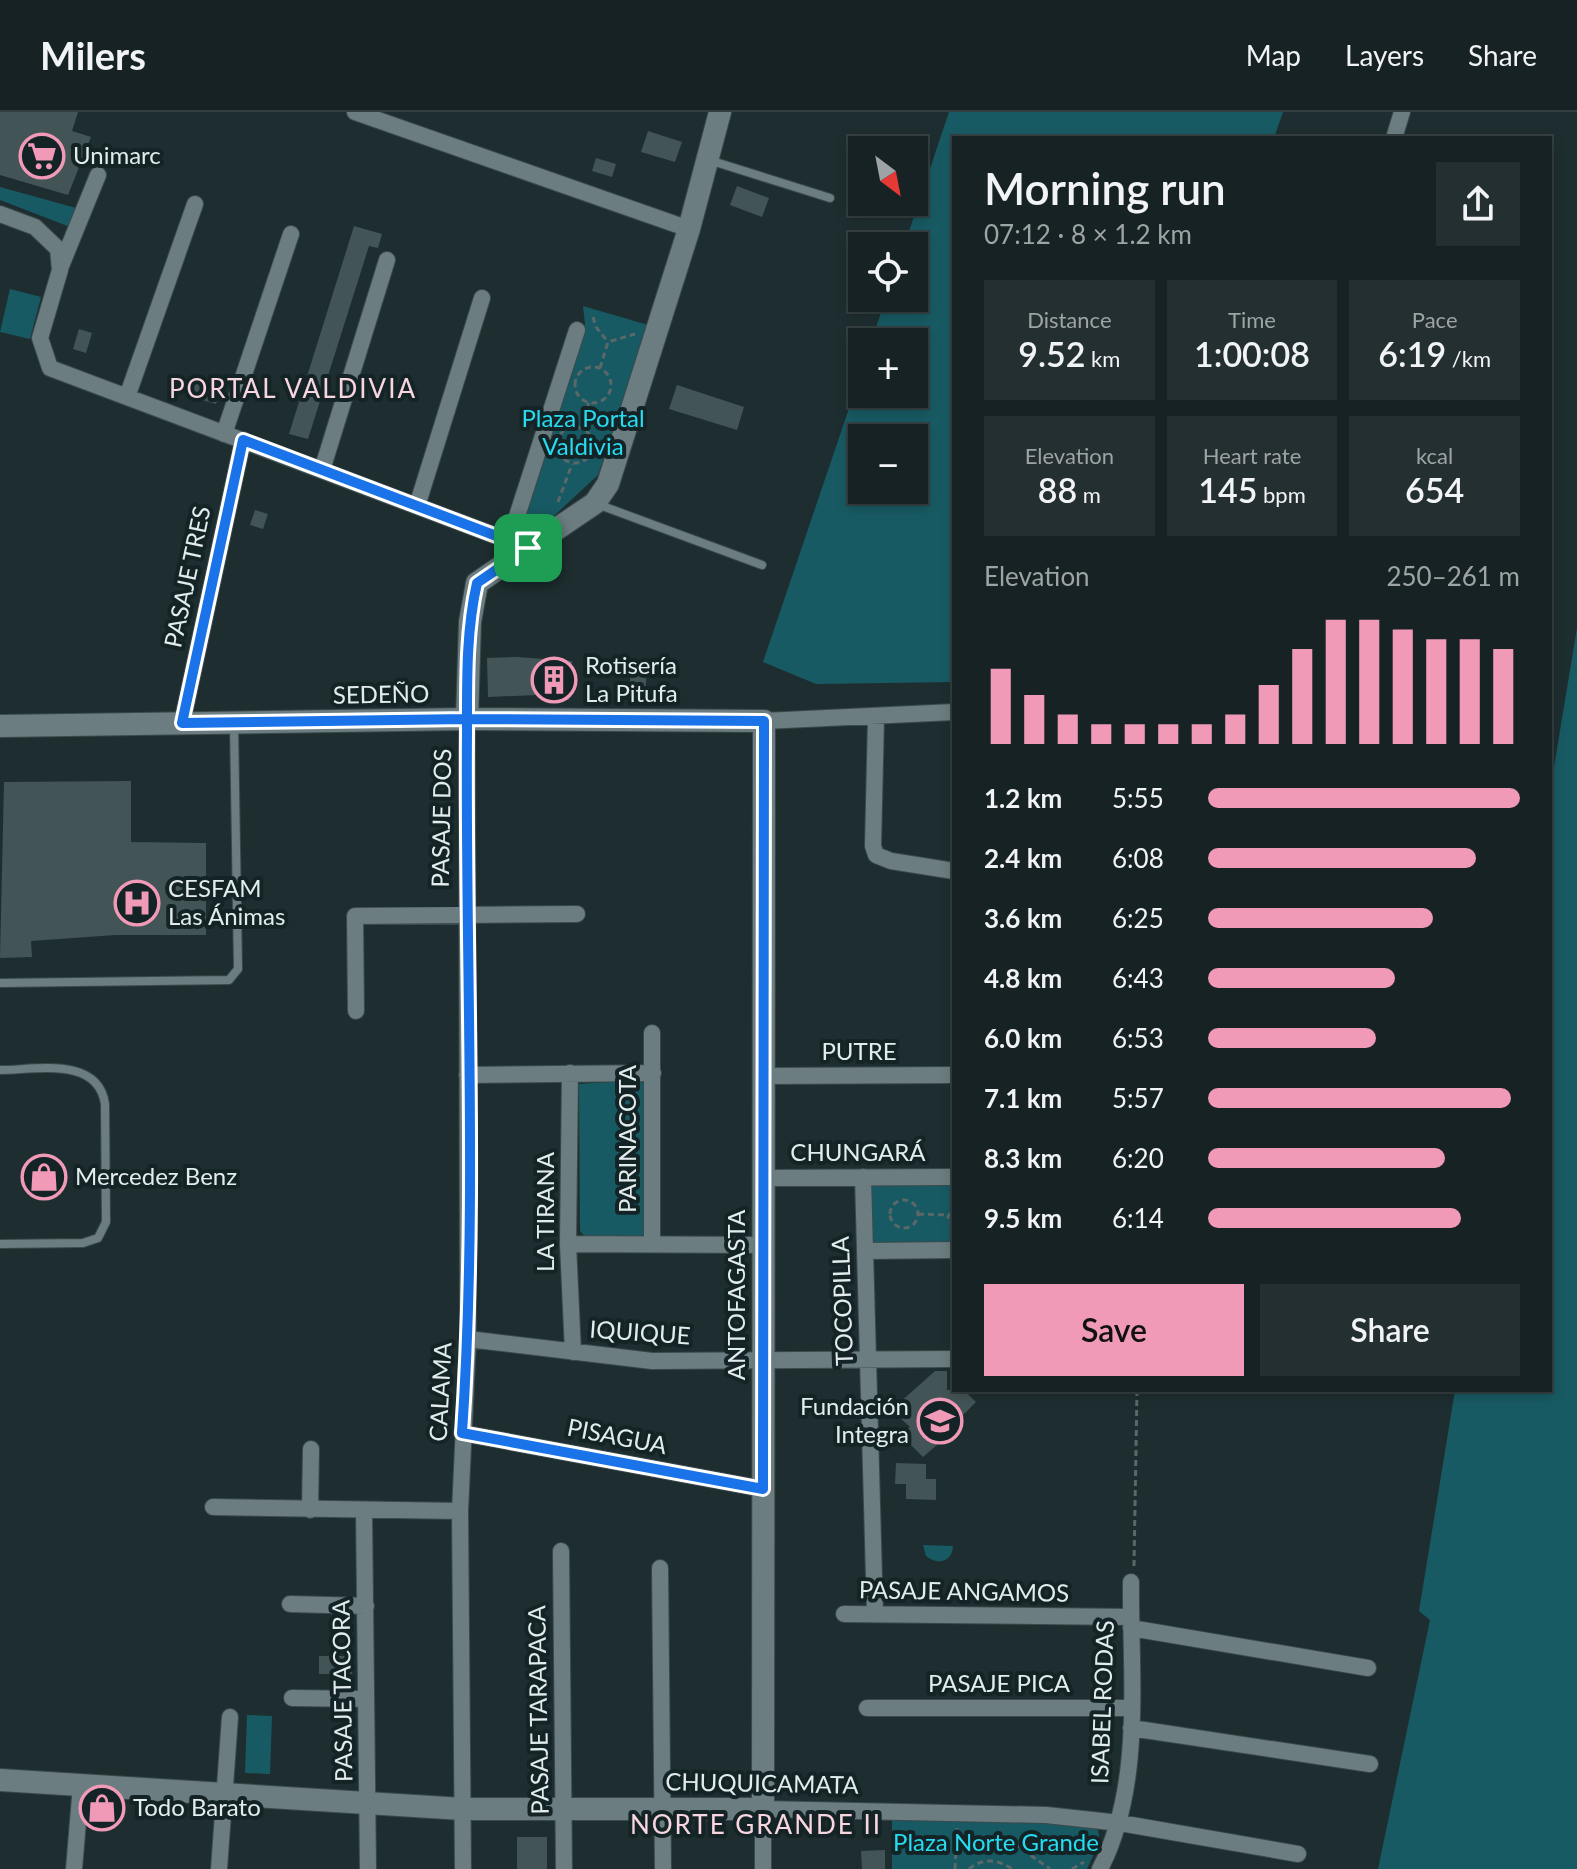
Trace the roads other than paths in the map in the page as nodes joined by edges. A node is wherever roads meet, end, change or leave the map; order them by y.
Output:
1 (355, 112) edge
2 (720, 112) edge
3 (1402, 112) edge
4 (379, 116) edge
5 (1395, 136) edge
6 (707, 159) junction
7 (98, 175) dead end
8 (830, 198) dead end
9 (195, 204) dead end
10 (0, 214) edge
11 (689, 229) junction
12 (291, 234) dead end
13 (387, 260) dead end
14 (60, 270) junction
15 (482, 298) dead end
16 (577, 330) dead end
17 (127, 397) junction
18 (224, 434) junction
19 (243, 440) junction
20 (322, 470) junction
21 (595, 503) junction
22 (417, 506) junction
23 (519, 544) junction
24 (762, 565) dead end
25 (952, 712) edge
26 (876, 718) junction
27 (467, 719) junction
28 (764, 721) junction
29 (182, 723) junction
30 (234, 724) junction
31 (0, 726) edge
32 (952, 871) edge
33 (577, 914) dead end
34 (465, 917) junction
35 (0, 983) edge
36 (356, 1011) dead end
37 (652, 1033) dead end
38 (0, 1070) edge
39 (570, 1073) junction
40 (653, 1073) junction
41 (467, 1075) junction
42 (952, 1075) edge
43 (764, 1076) junction
44 (863, 1177) junction
45 (952, 1177) edge
46 (763, 1178) junction
47 (0, 1244) edge
48 (568, 1244) junction
49 (652, 1244) junction
50 (763, 1245) junction
51 (952, 1250) edge
52 (865, 1251) junction
53 (468, 1339) junction
54 (573, 1352) junction
55 (952, 1359) edge
56 (869, 1361) junction
57 (763, 1362) junction
58 (462, 1433) junction
59 (311, 1449) dead end
60 (763, 1489) junction
61 (213, 1507) dead end
62 (310, 1510) junction
63 (460, 1511) junction
64 (364, 1512) junction
65 (561, 1551) dead end
66 (660, 1568) dead end
67 (1131, 1582) road end
68 (290, 1604) dead end
69 (366, 1606) junction
70 (844, 1614) dead end
71 (875, 1614) junction
72 (1130, 1623) junction
73 (1368, 1668) dead end
74 (292, 1698) dead end
75 (366, 1699) junction
76 (867, 1708) dead end
77 (1131, 1708) junction
78 (230, 1717) dead end
79 (1131, 1728) junction
80 (1370, 1764) dead end
81 (0, 1780) edge
82 (81, 1785) junction
83 (223, 1795) junction
84 (368, 1804) junction
85 (463, 1809) junction
86 (565, 1809) junction
87 (663, 1809) junction
88 (763, 1809) junction
89 (1120, 1823) junction
90 (1298, 1854) dead end
91 (1094, 1865) edge
92 (74, 1869) edge
93 (219, 1869) edge
94 (368, 1869) edge
95 (463, 1869) edge
96 (564, 1869) edge
97 (663, 1869) edge
98 (763, 1869) edge

1 - 4 street
2 - 6 street
3 - 5 street
4 - 11 street
6 - 8 lane
6 - 11 street
7 - 14 street
9 - 17 street
10 - 14 street
11 - 21 street
12 - 18 street
13 - 20 street
14 - 17 street
15 - 22 street
16 - 23 street
17 - 18 street
18 - 19 street
19 - 20 street
19 - 29 street, PASAJE TRES
20 - 22 street
21 - 23 street
21 - 24 lane
22 - 23 street
23 - 27 street
25 - 26 street, SEDEÑO
26 - 28 street, SEDEÑO
26 - 32 street
27 - 28 street, SEDEÑO
27 - 30 street, SEDEÑO
27 - 34 street, PASAJE DOS
28 - 43 street, ANTOFAGASTA
29 - 30 street, SEDEÑO
29 - 31 street, SEDEÑO
30 - 35 lane
33 - 34 street
34 - 36 street
34 - 41 street, CALAMA
37 - 40 street, PARINACOTA
38 - 47 lane
39 - 40 street
39 - 41 street
39 - 48 street, LA TIRANA
40 - 49 street, PARINACOTA
41 - 53 street, CALAMA
42 - 43 street, PUTRE
43 - 46 street, ANTOFAGASTA
44 - 45 street, CHUNGARÁ
44 - 46 street, CHUNGARÁ
44 - 52 street, TOCOPILLA
46 - 50 street, ANTOFAGASTA
48 - 49 street
48 - 54 street, LA TIRANA
49 - 50 street
50 - 57 street, ANTOFAGASTA
51 - 52 street
52 - 56 street, TOCOPILLA
53 - 54 street, IQUIQUE
53 - 58 street, CALAMA
54 - 57 street, IQUIQUE
55 - 56 street, IQUIQUE
56 - 57 street, IQUIQUE
56 - 71 street, TOCOPILLA
57 - 60 street, ANTOFAGASTA
58 - 60 street, PISAGUA
58 - 63 street, CALAMA
59 - 62 street
60 - 88 street, ANTOFAGASTA
61 - 62 street
62 - 64 street
63 - 64 street
63 - 85 street, CALAMA
64 - 69 street, PASAJE TACORA
65 - 86 street, PASAJE TARAPACA
66 - 87 street
67 - 72 street, ISABEL RODAS
68 - 69 street
69 - 75 street, PASAJE TACORA
70 - 71 street, PASAJE ANGAMOS
71 - 72 street, PASAJE ANGAMOS
72 - 73 street, PASAJE ANGAMOS
72 - 77 street, ISABEL RODAS
74 - 75 street
75 - 84 street, PASAJE TACORA
76 - 77 street, PASAJE PICA
77 - 79 street, ISABEL RODAS
78 - 83 street
79 - 80 street
79 - 89 street, ISABEL RODAS
81 - 82 street, CHUQUICAMATA
82 - 83 street, CHUQUICAMATA
82 - 92 street
83 - 84 street, CHUQUICAMATA
83 - 93 street
84 - 85 street, CHUQUICAMATA
84 - 94 street, PASAJE TACORA
85 - 86 street, CHUQUICAMATA
85 - 95 street, CALAMA
86 - 87 street, CHUQUICAMATA
86 - 96 street, PASAJE TARAPACA
87 - 88 street, CHUQUICAMATA
87 - 97 street
88 - 89 street, CHUQUICAMATA
88 - 98 street, ANTOFAGASTA
89 - 90 street, CHUQUICAMATA
89 - 91 street, ISABEL RODAS

